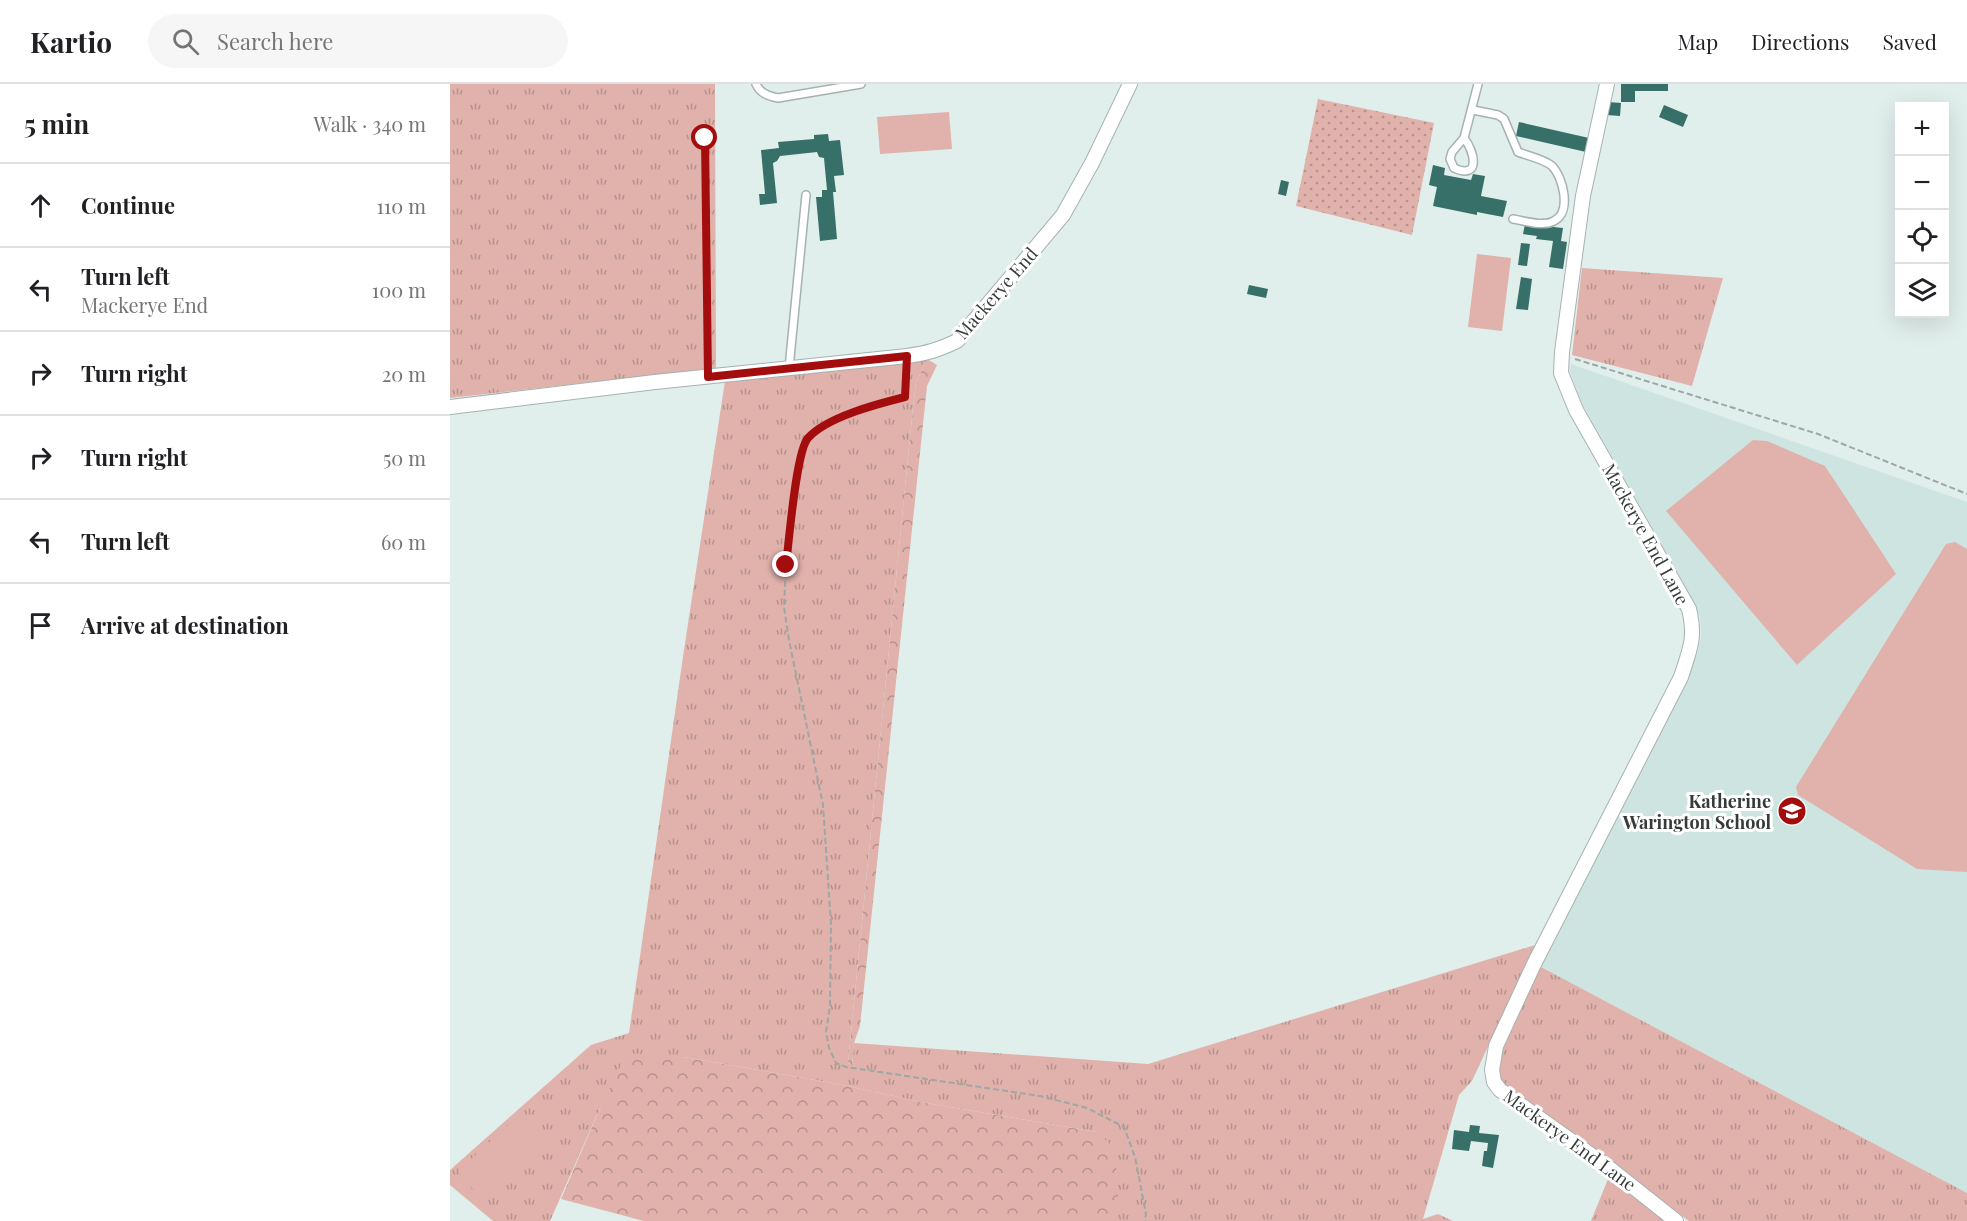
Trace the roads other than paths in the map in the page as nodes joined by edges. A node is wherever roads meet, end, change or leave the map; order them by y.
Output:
1 (756, 84) edge
2 (861, 84) edge
3 (1130, 84) edge
4 (1478, 84) edge
5 (1607, 84) edge
6 (1473, 110) junction
7 (1464, 138) junction
8 (806, 195) dead end
9 (1513, 219) dead end
10 (789, 368) junction
11 (450, 407) edge
12 (1676, 1221) edge

1 - 2 lane
3 - 10 street, Mackerye End
4 - 6 lane
5 - 12 street, Mackerye End Lane
6 - 7 lane
6 - 9 lane
7 - 7 lane
8 - 10 lane
10 - 11 street, Mackerye End

